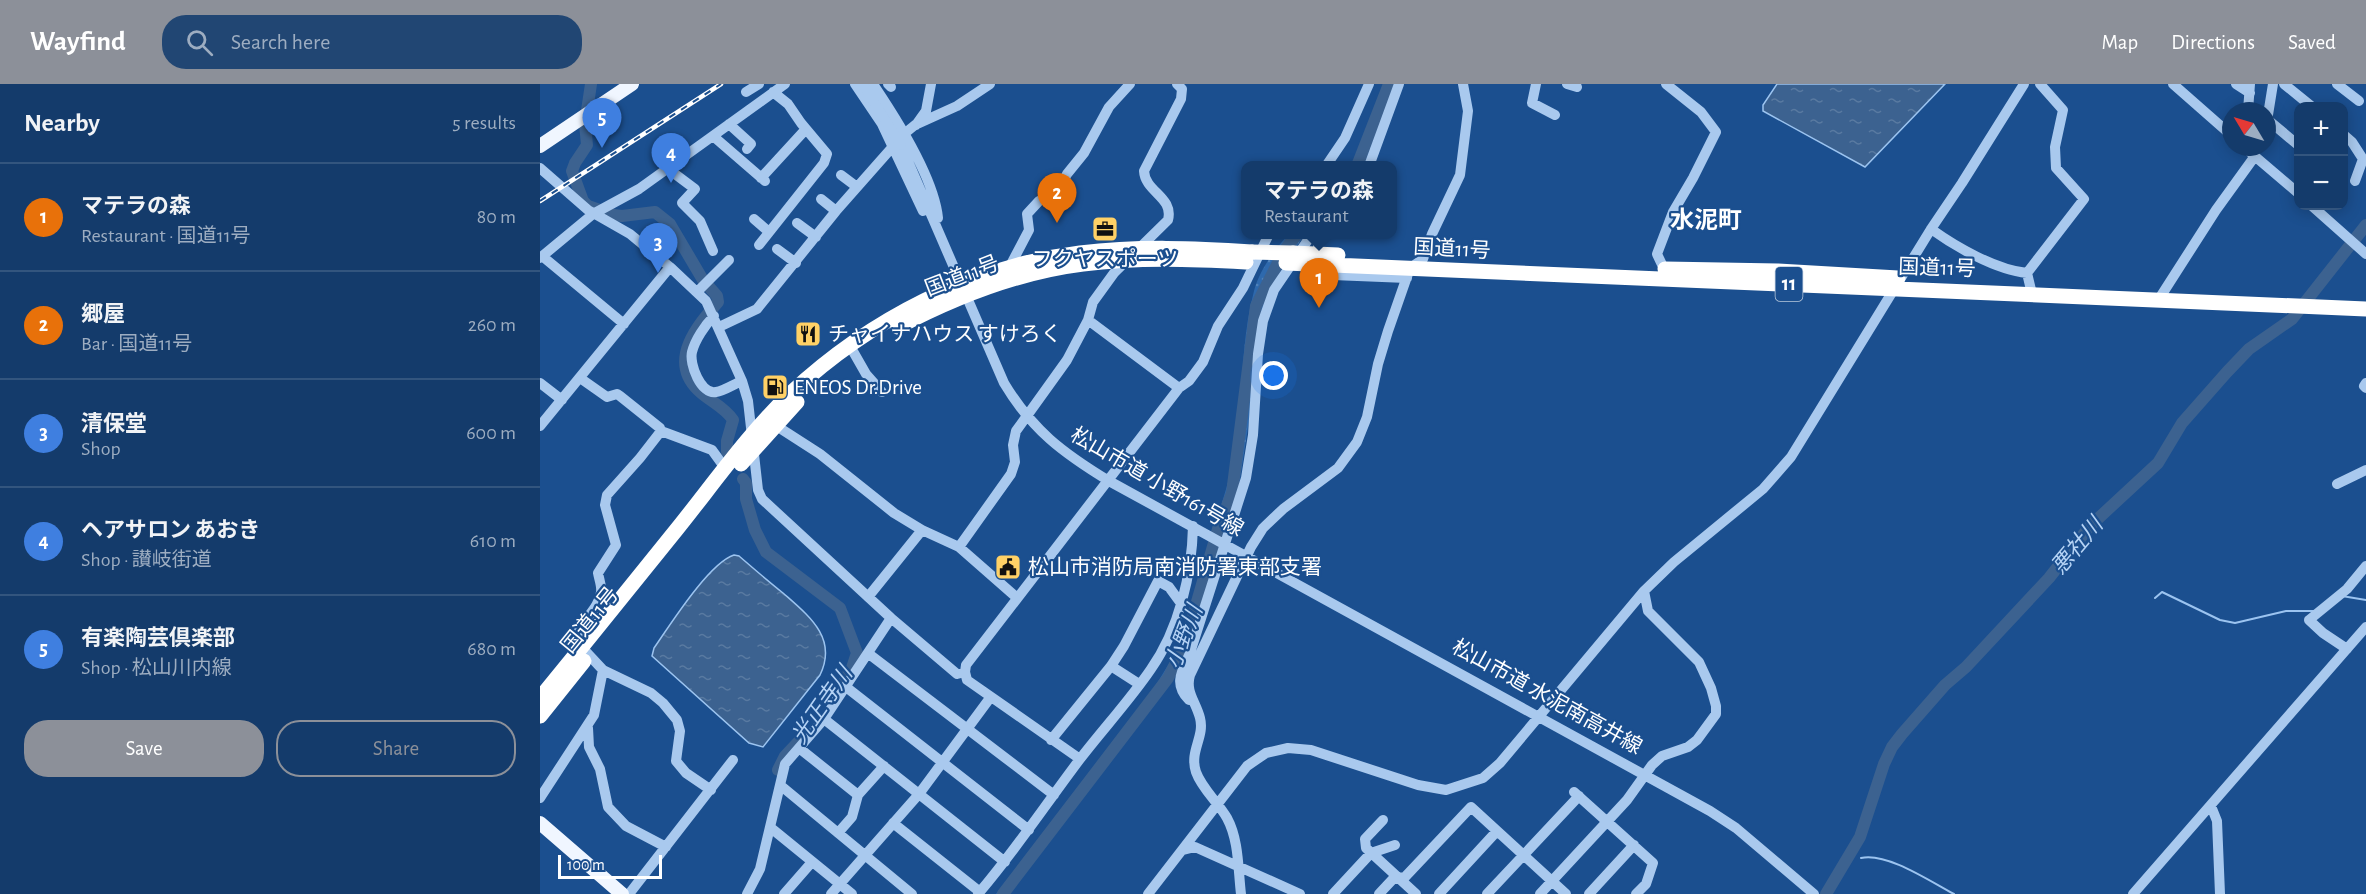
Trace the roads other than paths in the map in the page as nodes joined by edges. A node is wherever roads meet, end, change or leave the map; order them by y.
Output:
1 (633, 84) edge
2 (785, 84) edge
3 (855, 84) edge
4 (863, 84) edge
5 (873, 84) edge
6 (931, 84) edge
7 (990, 84) edge
8 (1130, 84) edge
9 (1177, 84) edge
10 (1369, 84) edge
11 (1399, 84) edge
12 (1463, 84) edge
13 (1536, 84) edge
14 (1666, 84) edge
15 (2024, 84) edge
16 (2040, 84) edge
17 (2174, 84) edge
18 (2236, 84) edge
19 (2273, 84) edge
20 (2284, 84) edge
21 (2337, 84) edge
22 (2250, 88) edge
23 (773, 92) junction
24 (2359, 101) dead end
25 (2270, 102) edge
26 (2306, 102) edge
27 (1555, 115) dead end
28 (729, 124) junction
29 (915, 125) junction
30 (2222, 127) edge
31 (2276, 127) edge
32 (806, 129) junction
33 (713, 136) junction
34 (2348, 139) edge
35 (899, 142) junction
36 (2294, 142) edge
37 (540, 146) edge
38 (747, 149) dead end
39 (2255, 156) edge
40 (2257, 158) junction
41 (1329, 161) edge
42 (1370, 161) edge
43 (540, 168) edge
44 (667, 168) junction
45 (842, 175) dead end
46 (2355, 182) dead end
47 (857, 187) junction
48 (2294, 189) edge
49 (820, 199) dead end
50 (2317, 210) edge
51 (837, 211) junction
52 (593, 214) junction
53 (754, 219) dead end
54 (797, 223) dead end
55 (1931, 229) junction
56 (770, 232) junction
57 (816, 237) junction
58 (1267, 239) edge
59 (1308, 239) edge
60 (759, 245) dead end
61 (2359, 246) edge
62 (1140, 247) junction
63 (777, 249) dead end
64 (713, 251) dead end
65 (541, 257) edge
66 (1249, 257) junction
67 (1292, 258) junction
68 (1423, 259) junction
69 (729, 260) dead end
70 (1127, 260) junction
71 (796, 263) junction
72 (670, 267) junction
73 (1011, 273) junction
74 (1408, 273) junction
75 (1308, 274) dead end
76 (1667, 274) junction
77 (1898, 283) junction
78 (2029, 284) junction
79 (704, 286) junction
80 (964, 290) junction
81 (2162, 295) junction
82 (2366, 300) edge
83 (2313, 302) junction
84 (2366, 309) edge
85 (714, 315) junction
86 (1088, 320) junction
87 (624, 324) junction
88 (853, 350) junction
89 (579, 378) junction
90 (742, 381) junction
91 (2366, 382) edge
92 (540, 383) edge
93 (1179, 388) junction
94 (2366, 388) edge
95 (882, 392) dead end
96 (562, 399) junction
97 (1026, 416) junction
98 (775, 425) junction
99 (540, 426) edge
100 (661, 431) junction
101 (753, 433) junction
102 (754, 449) junction
103 (725, 468) junction
104 (2366, 470) edge
105 (1109, 480) junction
106 (2337, 484) dead end
107 (1192, 526) junction
108 (922, 530) junction
109 (1223, 543) junction
110 (958, 547) junction
111 (1247, 556) junction
112 (2366, 566) edge
113 (1644, 591) junction
114 (868, 597) junction
115 (1016, 597) junction
116 (1180, 602) junction
117 (891, 618) junction
118 (2366, 627) edge
119 (2347, 649) junction
120 (586, 650) junction
121 (869, 654) junction
122 (1111, 666) junction
123 (603, 670) junction
124 (965, 672) junction
125 (1139, 684) junction
126 (846, 687) junction
127 (540, 698) edge
128 (990, 698) junction
129 (1192, 702) junction
130 (540, 716) edge
131 (1540, 716) junction
132 (824, 719) junction
133 (588, 728) junction
134 (966, 730) junction
135 (1051, 740) junction
136 (799, 748) junction
137 (1080, 759) junction
138 (733, 760) dead end
139 (943, 762) junction
140 (884, 766) junction
141 (1645, 773) junction
142 (780, 785) junction
143 (711, 790) junction
144 (919, 794) junction
145 (858, 795) junction
146 (1054, 795) junction
147 (540, 798) edge
148 (1217, 805) junction
149 (2211, 806) junction
150 (1383, 820) dead end
151 (1607, 821) junction
152 (540, 823) edge
153 (893, 823) junction
154 (771, 828) junction
155 (1029, 830) junction
156 (1497, 831) junction
157 (838, 833) junction
158 (1395, 845) dead end
159 (1634, 845) junction
160 (666, 847) junction
161 (1183, 850) junction
162 (1371, 853) junction
163 (1523, 855) junction
164 (865, 856) junction
165 (812, 862) junction
166 (1005, 862) junction
167 (1239, 867) junction
168 (1400, 878) junction
169 (1552, 881) junction
170 (840, 884) junction
171 (979, 893) edge
172 (622, 894) edge
173 (629, 894) edge
174 (747, 894) edge
175 (784, 894) edge
176 (831, 894) edge
177 (852, 894) edge
178 (912, 894) edge
179 (1148, 894) edge
180 (1241, 894) edge
181 (1300, 894) edge
182 (1333, 894) edge
183 (1379, 894) edge
184 (1416, 894) edge
185 (1439, 894) edge
186 (1487, 894) edge
187 (1540, 894) edge
188 (1566, 894) edge
189 (1589, 894) edge
190 (1636, 894) edge
191 (1814, 894) edge
192 (2133, 894) edge
193 (2220, 894) edge

1 - 37 main road
2 - 23 street
3 - 35 street
4 - 35 street, bridge
5 - 35 street
6 - 29 street
7 - 29 street
8 - 73 street
9 - 62 street
10 - 41 street
11 - 42 street
12 - 68 street
13 - 27 street
14 - 76 street
15 - 55 street
16 - 78 street
17 - 30 street
18 - 22 street
19 - 25 street
20 - 26 street
21 - 24 street
23 - 28 street
23 - 32 street
28 - 33 street
28 - 38 street
29 - 35 street
31 - 36 street
32 - 33 street
32 - 56 street
33 - 44 street
34 - 46 street
35 - 47 street
35 - 80 street, 松山市道 小野161号線
39 - 40 street
40 - 48 street
40 - 81 street
43 - 52 street
44 - 52 street
44 - 64 street
45 - 47 street
47 - 51 street
49 - 51 street
50 - 61 street
51 - 57 street
52 - 65 street
52 - 72 street
53 - 56 street
54 - 57 street
55 - 77 street
55 - 78 street
56 - 60 street
57 - 71 street
58 - 93 street
59 - 67 street
62 - 66 highway, 国道11号 / 11
62 - 70 street
62 - 73 highway, 国道11号 / 11
63 - 71 street
65 - 87 street
66 - 67 highway, 国道11号 / 11
66 - 70 highway, 国道11号 / 11
67 - 68 highway, 国道11号 / 11
67 - 74 highway, 国道11号 / 11
67 - 109 street
68 - 74 street
68 - 76 highway, 国道11号 / 11
69 - 79 street
70 - 73 highway, 国道11号 / 11
70 - 86 street
71 - 85 street
72 - 79 street
72 - 87 street
73 - 80 highway, 国道11号 / 11
74 - 75 street
74 - 76 highway, 国道11号 / 11
74 - 111 street
76 - 77 highway, 国道11号 / 11
77 - 78 highway, 国道11号 / 11
77 - 113 street
78 - 81 highway, 国道11号 / 11
79 - 85 street
80 - 88 highway, 国道11号 / 11
80 - 97 street, 松山市道 小野161号線
81 - 83 highway, 国道11号 / 11
82 - 83 highway, 国道11号 / 11
83 - 84 highway, 国道11号 / 11
85 - 90 street
85 - 90 street
86 - 93 street
86 - 97 street
87 - 89 street
88 - 95 street
88 - 98 highway, 国道11号 / 11
88 - 101 highway, 国道11号 / 11
89 - 96 street
89 - 100 street
90 - 101 street
91 - 94 street
92 - 96 street
93 - 105 street
96 - 99 street
97 - 105 street, 松山市道 小野161号線
97 - 110 street
98 - 102 highway, 国道11号 / 11
98 - 108 street
100 - 103 street
100 - 120 street
101 - 102 street
101 - 103 highway, 国道11号 / 11
102 - 114 street
102 - 120 highway, 国道11号 / 11
103 - 120 highway, 国道11号 / 11
104 - 106 street
105 - 107 street, 松山市道 小野161号線
105 - 115 street
107 - 109 street, 松山市道 小野161号線
107 - 116 street
108 - 110 street
108 - 114 street
109 - 111 street, 松山市道 小野161号線
109 - 129 street
110 - 115 street
111 - 129 street
111 - 131 street, 松山市道 水泥南高井線
112 - 119 street
113 - 131 street
113 - 141 street
114 - 117 street
115 - 124 street
116 - 122 street
116 - 125 street
117 - 121 street
117 - 124 street
118 - 119 street
119 - 149 street
120 - 123 street
120 - 127 highway, 国道11号 / 11
120 - 130 highway, 国道11号 / 11
121 - 126 street
121 - 134 street
122 - 125 street
122 - 135 street
123 - 133 street
123 - 143 street
124 - 128 street
125 - 137 street
126 - 132 street
126 - 139 street
128 - 134 street
128 - 135 street
129 - 148 street
131 - 141 street, 松山市道 水泥南高井線
131 - 148 street
132 - 136 street
132 - 140 street
133 - 147 street
133 - 160 street
134 - 139 street
134 - 146 street
135 - 137 street
136 - 142 street
136 - 145 street
137 - 146 street
138 - 143 street
139 - 144 street
139 - 155 street
140 - 144 street
140 - 145 street
141 - 151 street
141 - 191 street, 松山市道 水泥南高井線
142 - 154 street
142 - 157 street
143 - 160 street
144 - 153 street
144 - 166 street
145 - 157 street
146 - 155 street
148 - 161 street
148 - 167 street
149 - 192 street
149 - 193 street
150 - 162 street
151 - 159 street
151 - 163 street
151 - 169 street
152 - 172 main road
153 - 164 street
153 - 171 street
154 - 165 street
154 - 174 street
155 - 166 street
156 - 163 street
156 - 168 street
156 - 185 street
157 - 164 street
158 - 162 street
159 - 189 street
159 - 190 street
160 - 173 street
161 - 167 street
161 - 179 street
162 - 168 street
162 - 182 street
163 - 169 street
163 - 186 street
164 - 170 street
164 - 178 street
165 - 170 street
165 - 175 street
166 - 171 street
167 - 180 street
167 - 181 street
168 - 183 street
168 - 184 street
169 - 187 street
169 - 188 street
170 - 176 street
170 - 177 street

